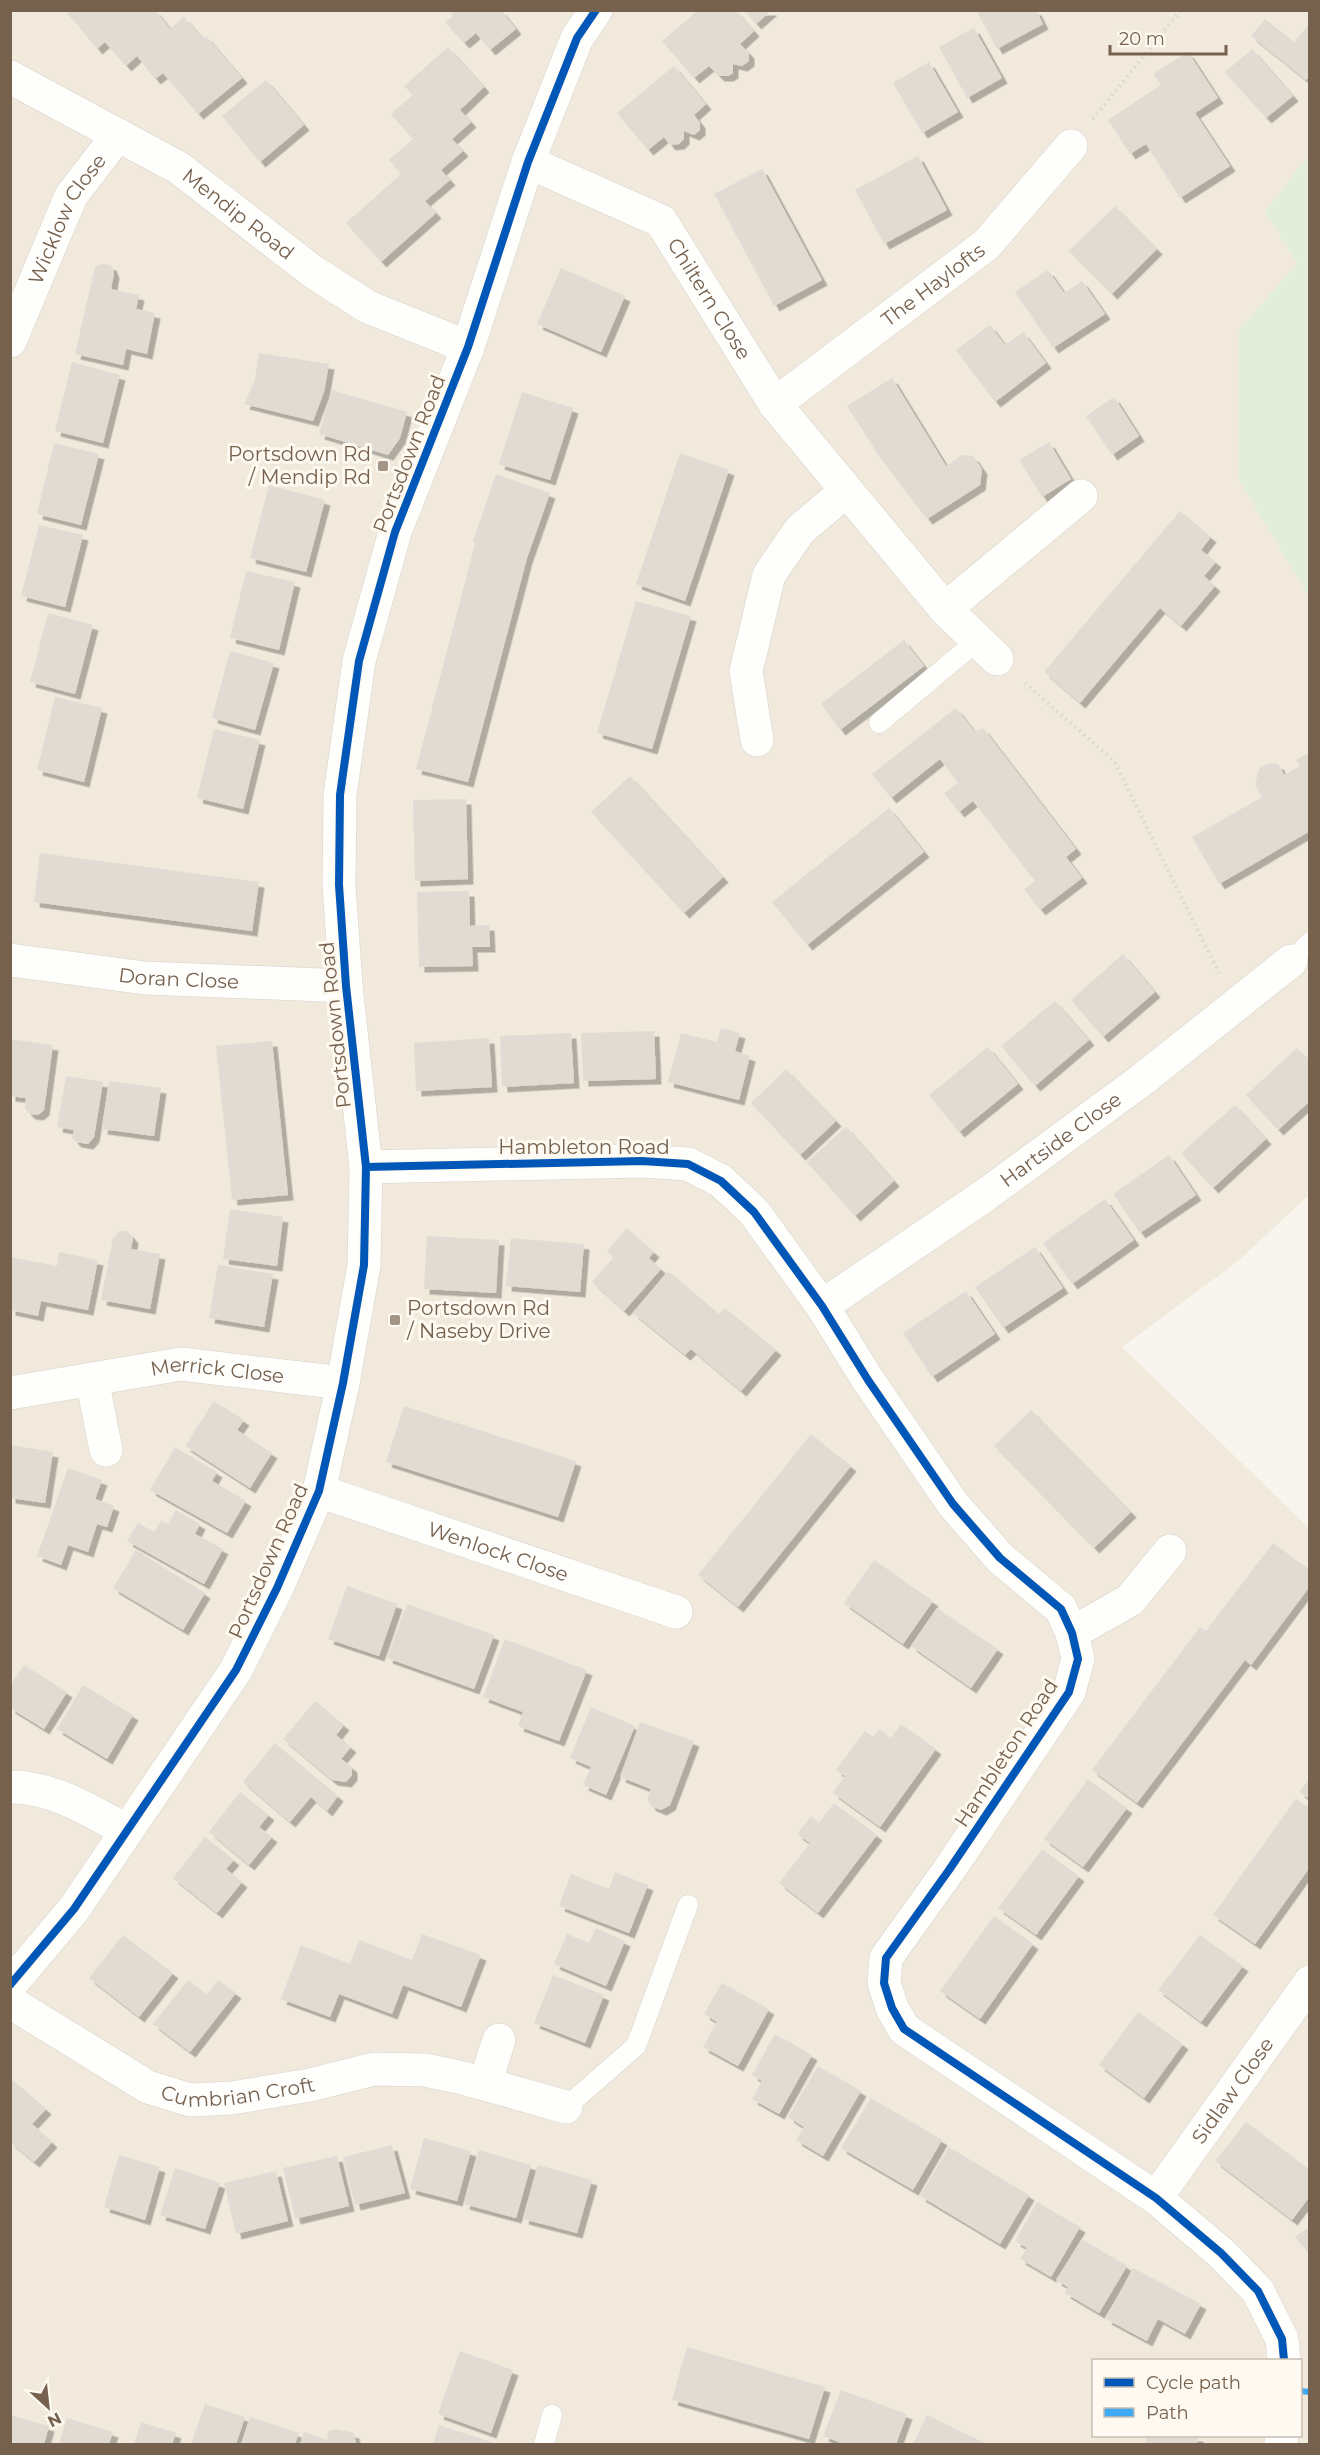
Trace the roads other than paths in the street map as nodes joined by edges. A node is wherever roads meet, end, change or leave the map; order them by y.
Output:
1 (596, 10) edge
2 (10, 77) edge
3 (118, 135) junction
4 (1071, 146) road end
5 (528, 162) junction
6 (10, 341) edge
7 (468, 346) junction
8 (775, 404) junction
9 (846, 490) junction
10 (1081, 496) dead end
11 (945, 609) junction
12 (988, 649) joint
13 (879, 723) dead end
14 (758, 740) dead end
15 (1300, 951) edge
16 (10, 960) edge
17 (346, 986) junction
18 (366, 1167) junction
19 (822, 1306) junction
20 (92, 1379) junction
21 (343, 1383) junction
22 (10, 1393) edge
23 (106, 1450) dead end
24 (319, 1491) junction
25 (1170, 1551) dead end
26 (676, 1612) dead end
27 (1072, 1633) junction
28 (10, 1787) edge
29 (128, 1831) junction
30 (688, 1905) dead end
31 (1310, 1982) edge
32 (10, 1985) edge
33 (10, 2002) edge
34 (500, 2040) dead end
35 (485, 2084) junction
36 (566, 2107) joint
37 (1156, 2198) junction
38 (1284, 2359) edge
39 (552, 2415) dead end
40 (544, 2445) edge

1 - 5 street, Portsdown Road
2 - 3 street, Mendip Road
3 - 6 street, Wicklow Close
3 - 7 street, Mendip Road
4 - 8 street, The Haylofts
5 - 7 street, Portsdown Road
5 - 8 street, Chiltern Close
7 - 17 street, Portsdown Road
8 - 9 street, Chiltern Close
9 - 11 street, Chiltern Close
9 - 14 street
10 - 11 street
11 - 12 street, Chiltern Close
12 - 13 lane
15 - 19 street, Hartside Close
16 - 17 street, Doran Close
17 - 18 street, Portsdown Road
18 - 19 street, Hambleton Road
18 - 21 street, Portsdown Road
19 - 27 street, Hambleton Road
20 - 21 street, Merrick Close
20 - 22 street, Merrick Close
20 - 23 street
21 - 24 street, Portsdown Road
24 - 26 street, Wenlock Close
24 - 29 street, Portsdown Road
25 - 27 street
27 - 37 street, Hambleton Road
28 - 29 street
29 - 32 street, Portsdown Road
30 - 36 lane
31 - 37 street, Sidlaw Close
33 - 35 street, Cumbrian Croft
34 - 35 street
35 - 36 street, Cumbrian Croft
37 - 38 street, Hambleton Road
39 - 40 lane

